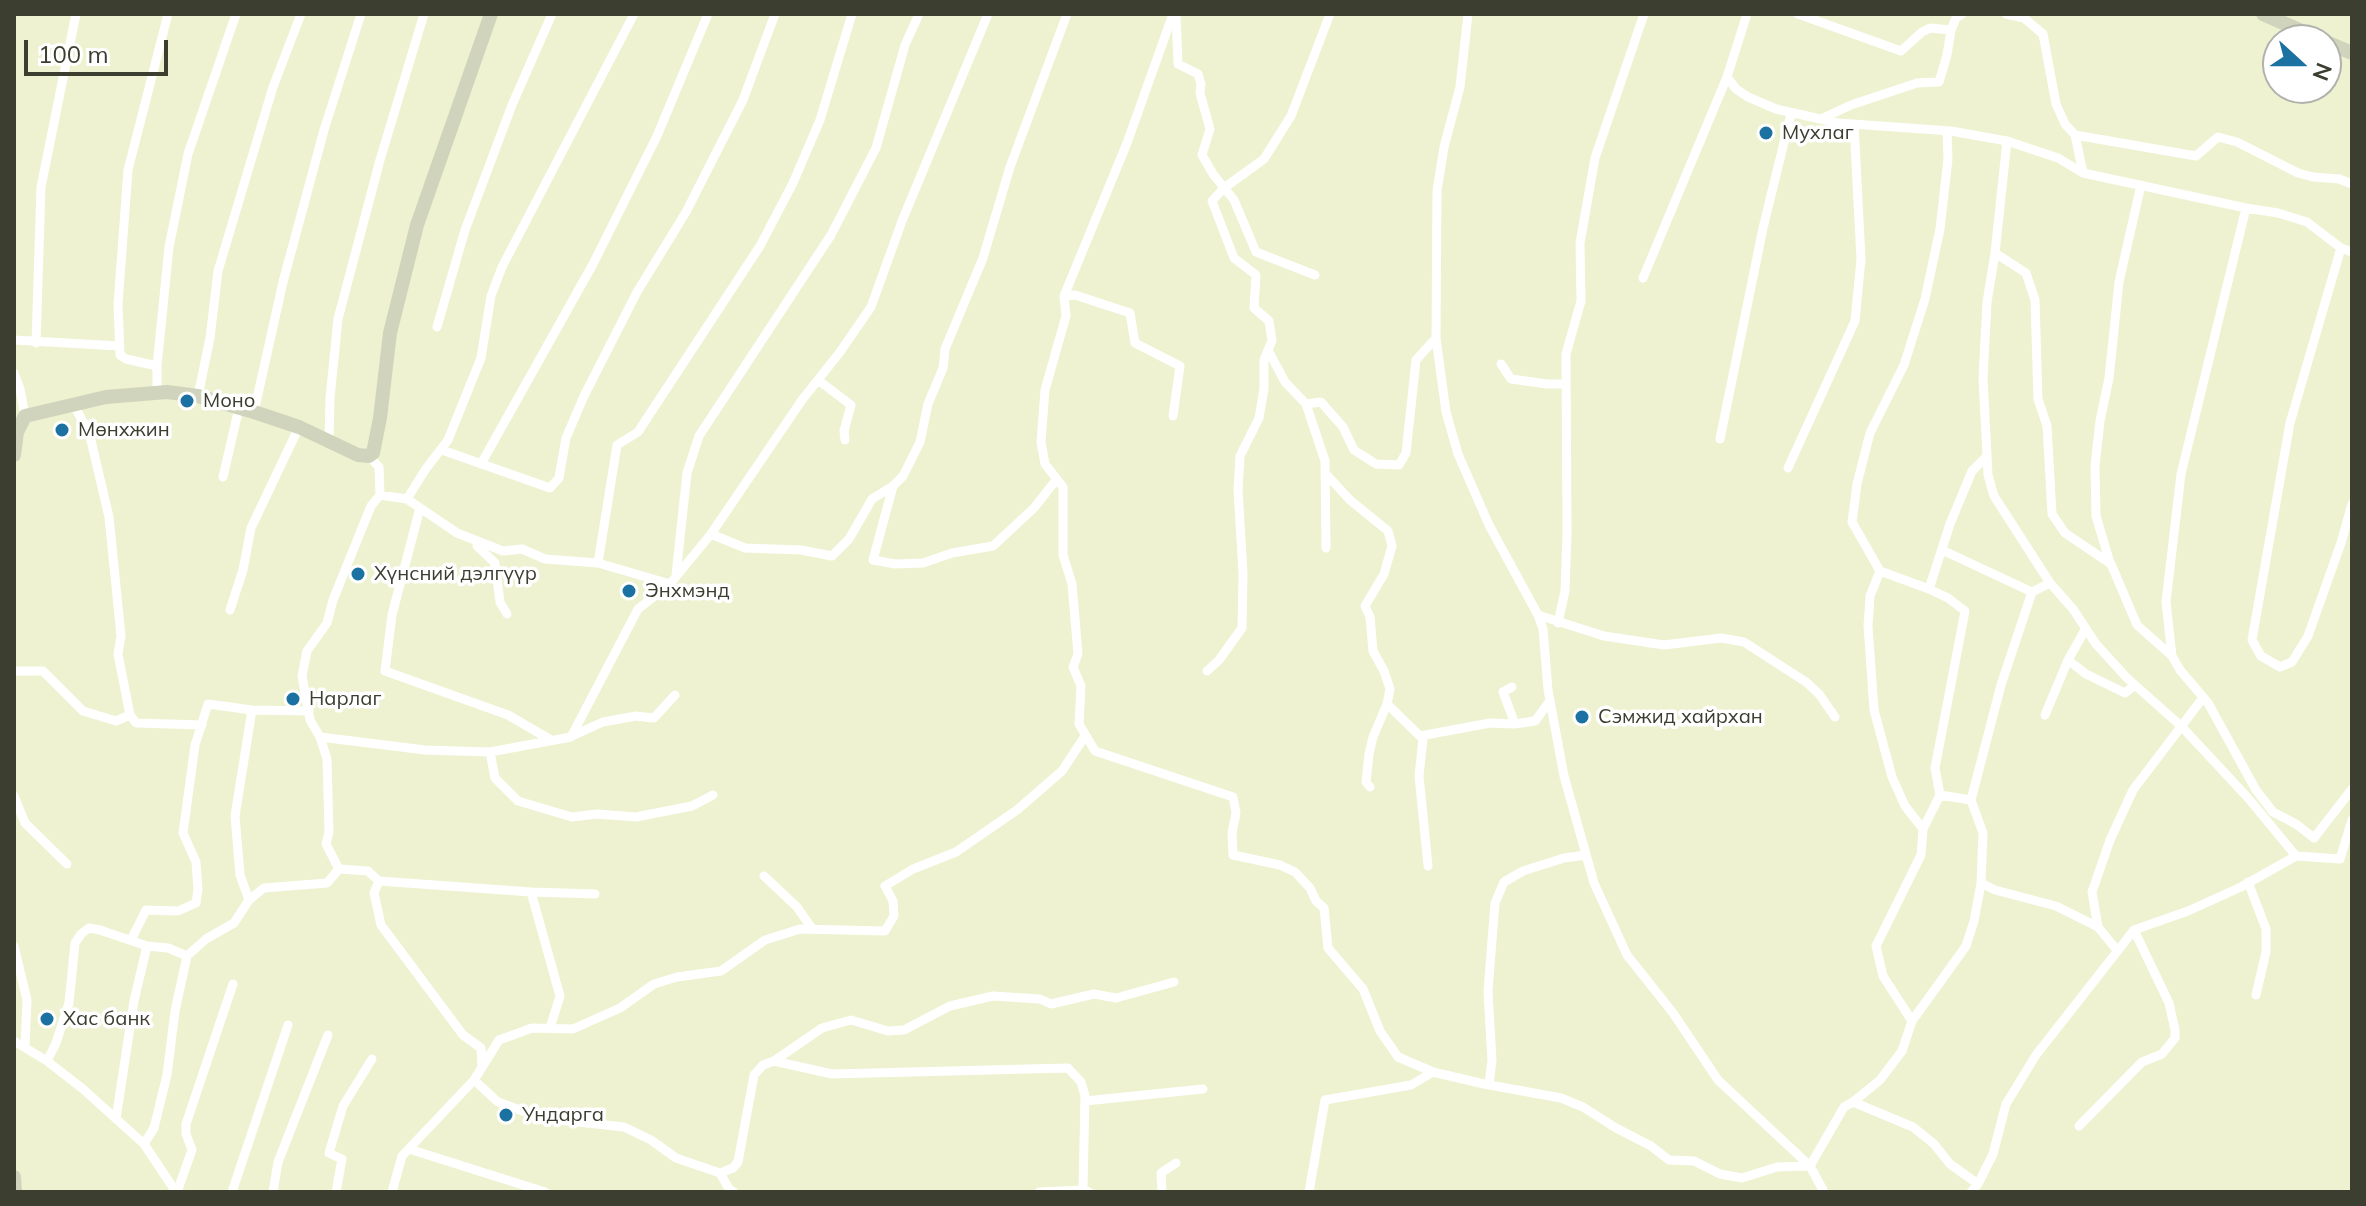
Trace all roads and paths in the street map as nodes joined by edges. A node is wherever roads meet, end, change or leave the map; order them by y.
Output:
1 (76, 14) edge
2 (168, 14) edge
3 (236, 14) edge
4 (301, 14) edge
5 (361, 14) edge
6 (424, 14) edge
7 (491, 14) edge
8 (552, 14) edge
9 (634, 14) edge
10 (708, 14) edge
11 (775, 14) edge
12 (852, 14) edge
13 (919, 14) edge
14 (988, 14) edge
15 (1067, 14) edge
16 (1174, 14) edge
17 (1330, 14) edge
18 (1468, 14) edge
19 (1644, 14) edge
20 (1747, 14) edge
21 (1798, 14) edge
22 (1962, 14) edge
23 (2006, 14) edge
24 (2263, 14) edge
25 (2286, 24) edge
26 (1951, 30) junction
27 (1727, 77) junction
28 (1791, 114) junction
29 (1821, 119) junction
30 (1854, 124) junction
31 (1947, 131) junction
32 (2075, 135) junction
33 (2007, 141) junction
34 (2083, 173) junction
35 (2352, 184) edge
36 (2141, 185) junction
37 (1224, 188) junction
38 (2246, 208) junction
39 (2341, 248) junction
40 (2352, 252) edge
41 (1995, 253) junction
42 (1315, 275) dead end
43 (1643, 278) dead end
44 (1064, 296) junction
45 (437, 327) dead end
46 (1436, 338) junction
47 (14, 340) edge
48 (36, 343) junction
49 (119, 346) junction
50 (1268, 350) junction
51 (1501, 364) dead end
52 (157, 366) junction
53 (14, 373) edge
54 (818, 380) junction
55 (1566, 384) junction
56 (17, 388) edge
57 (157, 392) junction
58 (198, 396) junction
59 (73, 404) junction
60 (1306, 404) junction
61 (247, 410) junction
62 (25, 416) junction
63 (1173, 416) dead end
64 (299, 427) junction
65 (1720, 439) dead end
66 (845, 440) dead end
67 (329, 441) junction
68 (442, 450) junction
69 (14, 455) edge
70 (369, 456) junction
71 (1987, 456) junction
72 (481, 464) junction
73 (1788, 468) dead end
74 (1325, 473) junction
75 (223, 477) dead end
76 (1056, 480) junction
77 (893, 486) junction
78 (380, 495) junction
79 (407, 499) junction
80 (2352, 504) edge
81 (420, 508) junction
82 (457, 533) junction
83 (711, 534) junction
84 (2347, 542) edge
85 (1326, 548) dead end
86 (1942, 550) junction
87 (598, 563) junction
88 (2111, 564) junction
89 (1880, 571) junction
90 (673, 580) junction
91 (2050, 583) junction
92 (1929, 589) junction
93 (2032, 592) junction
94 (230, 610) dead end
95 (507, 614) dead end
96 (1538, 615) junction
97 (1558, 623) junction
98 (2085, 630) junction
99 (2172, 656) junction
100 (2068, 660) junction
101 (14, 671) edge
102 (1207, 671) dead end
103 (2135, 685) junction
104 (1512, 687) dead end
105 (675, 695) dead end
106 (2202, 699) junction
107 (1550, 701) junction
108 (1387, 704) junction
109 (252, 710) junction
110 (309, 711) junction
111 (130, 715) junction
112 (2045, 715) dead end
113 (1835, 717) dead end
114 (1515, 724) junction
115 (202, 725) junction
116 (2181, 726) junction
117 (1085, 736) junction
118 (1420, 736) junction
119 (320, 737) junction
120 (571, 737) junction
121 (551, 740) junction
122 (490, 752) junction
123 (1370, 787) dead end
124 (2352, 789) edge
125 (713, 795) dead end
126 (1940, 795) junction
127 (14, 796) edge
128 (1971, 800) junction
129 (2352, 820) edge
130 (1923, 829) junction
131 (1586, 855) junction
132 (2296, 856) junction
133 (2340, 859) junction
134 (2352, 862) edge
135 (67, 864) dead end
136 (1428, 866) dead end
137 (339, 869) junction
138 (764, 876) dead end
139 (379, 881) junction
140 (2248, 882) junction
141 (1981, 883) junction
142 (531, 892) junction
143 (595, 894) dead end
144 (249, 900) junction
145 (2098, 927) junction
146 (813, 930) junction
147 (2134, 930) junction
148 (131, 940) junction
149 (14, 946) edge
150 (147, 946) junction
151 (2116, 949) junction
152 (187, 956) junction
153 (1174, 982) dead end
154 (233, 984) dead end
155 (2256, 995) dead end
156 (1912, 1021) junction
157 (288, 1025) dead end
158 (550, 1028) junction
159 (328, 1035) dead end
160 (14, 1041) edge
161 (25, 1046) junction
162 (372, 1059) dead end
163 (47, 1061) junction
164 (774, 1061) junction
165 (482, 1067) junction
166 (1433, 1072) junction
167 (474, 1080) junction
168 (1489, 1085) junction
169 (1203, 1089) dead end
170 (1085, 1101) junction
171 (1853, 1102) junction
172 (116, 1119) junction
173 (2079, 1126) dead end
174 (144, 1144) junction
175 (409, 1149) junction
176 (1176, 1163) dead end
177 (1810, 1166) junction
178 (720, 1173) junction
179 (14, 1178) edge
180 (1974, 1188) edge
181 (1086, 1191) edge
182 (15, 1192) edge
183 (176, 1192) edge
184 (232, 1192) edge
185 (273, 1192) edge
186 (336, 1192) edge
187 (392, 1192) edge
188 (545, 1192) edge
189 (734, 1192) edge
190 (1039, 1192) edge
191 (1162, 1192) edge
192 (1309, 1192) edge
193 (1824, 1192) edge

1 - 48 street
2 - 49 street
3 - 52 street
4 - 58 street
5 - 61 street
6 - 67 street
7 - 70 street
8 - 45 street
9 - 68 street
10 - 72 street
11 - 72 street
12 - 87 street
13 - 90 street
14 - 54 street
15 - 77 street
16 - 37 street
16 - 44 street
17 - 37 street
18 - 46 street
19 - 55 street
20 - 27 street
21 - 26 street
22 - 26 street
23 - 32 street
24 - 25 street
26 - 29 street
27 - 28 street
27 - 43 street
28 - 29 street
28 - 65 street
29 - 30 street
30 - 31 street
30 - 73 street
31 - 33 street
31 - 89 street
32 - 34 street
32 - 35 street
33 - 34 street
33 - 41 street
34 - 36 street
36 - 38 street
36 - 88 street
37 - 42 street
37 - 50 street
38 - 39 street
38 - 99 street
39 - 40 street
39 - 84 street
41 - 71 street
41 - 88 street
44 - 63 street
44 - 76 street
46 - 60 street
46 - 96 street
47 - 48 street
48 - 49 street
49 - 52 street
50 - 60 street
50 - 102 street
51 - 55 street
52 - 57 street
53 - 56 street
54 - 66 street
54 - 83 street
55 - 97 street
56 - 62 street
57 - 58 street
57 - 59 street
58 - 61 street
59 - 62 street
59 - 111 street
60 - 74 street
61 - 64 street
61 - 75 street
62 - 69 street
64 - 67 street
64 - 94 street
67 - 70 street
68 - 72 street
68 - 79 street
70 - 78 street
71 - 86 street
71 - 91 street
74 - 85 street
74 - 108 street
76 - 77 street
76 - 117 street
77 - 83 street
78 - 79 street
78 - 110 street
79 - 81 street
80 - 84 street
81 - 82 street
81 - 121 street
82 - 87 street
82 - 95 street
83 - 90 street
86 - 92 street
86 - 93 street
87 - 90 street
88 - 99 street
89 - 92 street
89 - 130 street
90 - 120 street
91 - 93 street
91 - 98 street
92 - 126 street
93 - 128 street
96 - 97 street
96 - 107 street
97 - 113 street
98 - 100 street
98 - 103 street
99 - 106 street
100 - 103 street
100 - 112 street
101 - 111 street
103 - 116 street
104 - 114 street
105 - 120 street
106 - 116 street
106 - 124 street
107 - 114 street
107 - 131 street
108 - 118 street
108 - 123 street
109 - 110 street
109 - 115 street
109 - 144 street
110 - 119 street
111 - 115 street
114 - 118 street
115 - 148 street
116 - 132 street
116 - 145 street
117 - 146 street
117 - 166 street
118 - 136 street
119 - 122 street
119 - 137 street
120 - 121 street
121 - 122 street
122 - 125 street
126 - 128 street
126 - 130 street
127 - 135 street
128 - 141 street
129 - 133 street
130 - 156 street
131 - 168 street
131 - 177 street
132 - 133 street
132 - 140 street
133 - 134 street
137 - 139 street
137 - 144 street
138 - 146 street
139 - 142 street
139 - 165 street
140 - 147 street
140 - 155 street
141 - 145 street
141 - 156 street
142 - 143 street
142 - 158 street
144 - 152 street
145 - 151 street
146 - 158 street
147 - 151 street
147 - 173 street
148 - 150 street
148 - 163 street
149 - 161 street
150 - 152 street
150 - 172 street
151 - 180 street
152 - 174 street
153 - 164 street
154 - 183 street
156 - 171 street
157 - 184 street
158 - 165 street
159 - 185 street
160 - 161 street
161 - 163 street
162 - 186 street
163 - 172 street
164 - 170 street
164 - 178 street
165 - 167 street
166 - 168 street
166 - 192 street
167 - 175 street
167 - 178 street
168 - 177 street
169 - 170 street
170 - 181 street
171 - 177 street
171 - 180 street
172 - 174 street
174 - 183 street
175 - 187 street
175 - 188 street
176 - 191 street
177 - 193 street
178 - 189 street
179 - 182 street
181 - 190 street

